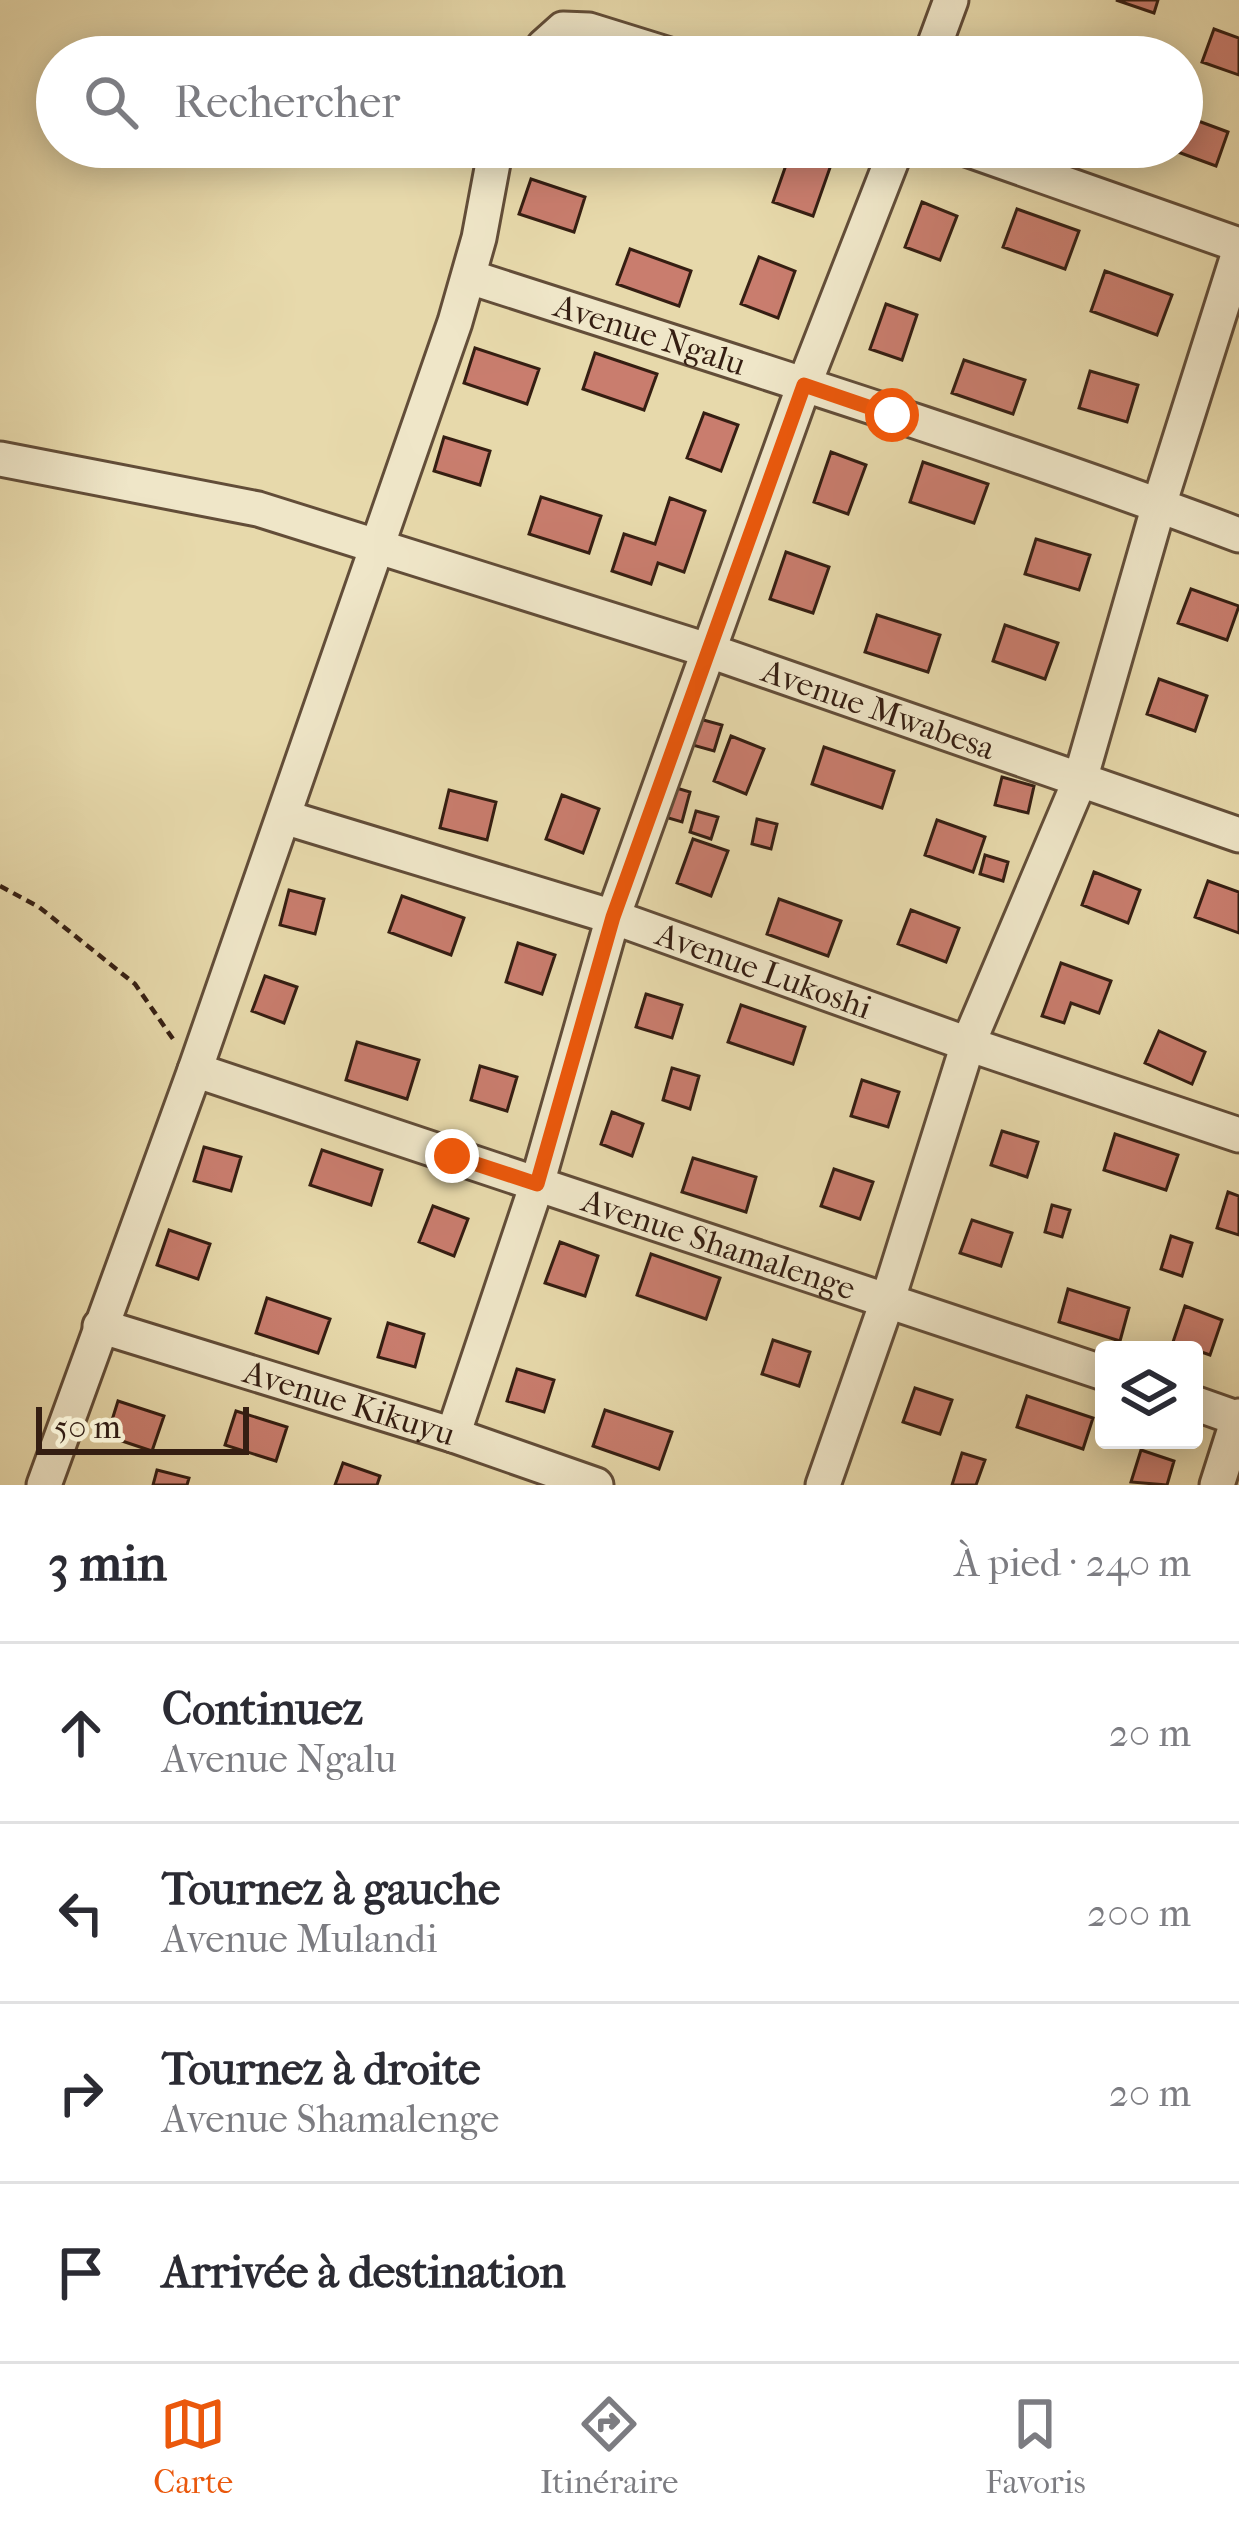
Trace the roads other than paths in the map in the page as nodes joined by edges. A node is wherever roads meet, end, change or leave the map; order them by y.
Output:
1 (951, 0) edge
2 (555, 36) edge
3 (608, 36) edge
4 (938, 36) edge
5 (492, 168) edge
6 (889, 168) edge
7 (1019, 168) edge
8 (1239, 248) edge
9 (470, 277) junction
10 (804, 385) junction
11 (0, 459) edge
12 (1159, 505) junction
13 (1239, 535) edge
14 (377, 548) junction
15 (707, 650) junction
16 (1079, 780) junction
17 (284, 817) junction
18 (1239, 836) edge
19 (613, 917) junction
20 (968, 1044) junction
21 (195, 1070) junction
22 (1239, 1135) edge
23 (537, 1184) junction
24 (888, 1299) junction
25 (100, 1326) junction
26 (1095, 1369) edge
27 (1203, 1406) edge
28 (1239, 1418) edge
29 (453, 1435) junction
30 (44, 1485) edge
31 (596, 1485) edge
32 (823, 1485) edge
33 (1217, 1485) edge

1 - 4 street
2 - 3 street
5 - 9 street
6 - 10 street
7 - 8 street
8 - 12 street
9 - 10 street, Avenue Ngalu
9 - 14 street
10 - 12 street, Avenue Ngalu
10 - 15 street
11 - 14 street, Avenue Mwabesa
12 - 13 street, Avenue Ngalu
12 - 16 street
14 - 15 street, Avenue Mwabesa
14 - 17 street
15 - 16 street, Avenue Mwabesa
15 - 19 street
16 - 18 street, Avenue Mwabesa
16 - 20 street
17 - 19 street, Avenue Lukoshi
17 - 21 street
19 - 20 street, Avenue Lukoshi
19 - 23 street
20 - 22 street, Avenue Lukoshi
20 - 24 street
21 - 23 street, Avenue Shamalenge
21 - 25 street
23 - 24 street, Avenue Shamalenge
23 - 29 street
24 - 26 street, Avenue Shamalenge
24 - 32 street
25 - 29 street, Avenue Kikuyu
25 - 30 street
27 - 28 street
28 - 33 street
29 - 31 street, Avenue Kikuyu

